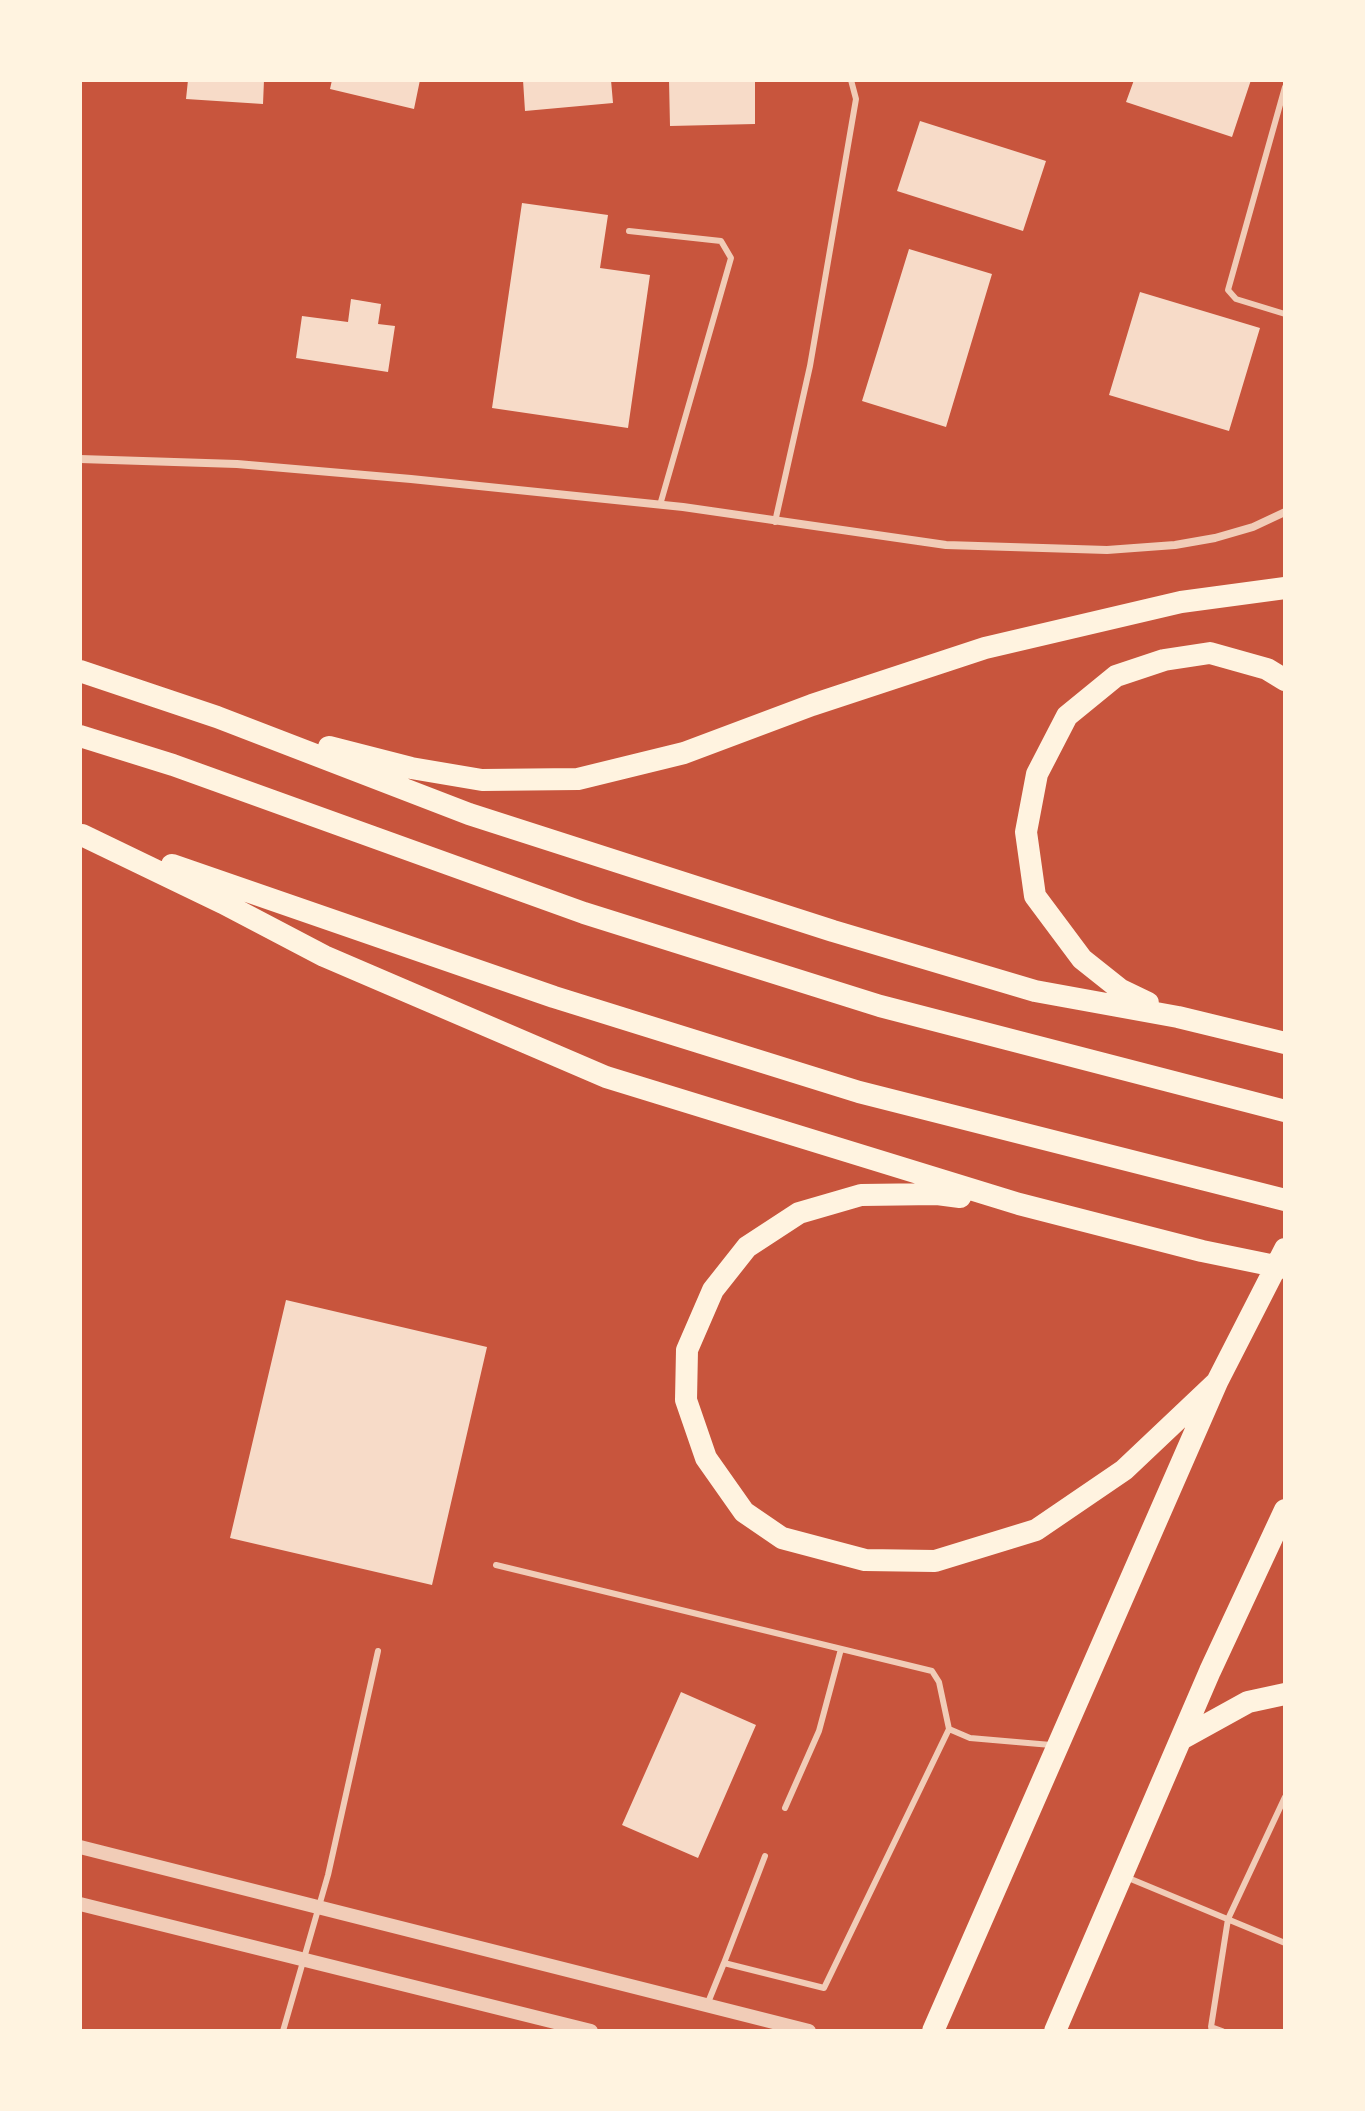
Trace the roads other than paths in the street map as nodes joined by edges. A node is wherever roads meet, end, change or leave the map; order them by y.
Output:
1 (851, 80) edge
2 (1285, 87) edge
3 (629, 231) dead end
4 (1285, 314) edge
5 (80, 459) edge
6 (660, 505) junction
7 (1285, 512) edge
8 (775, 522) junction
9 (1285, 588) edge
10 (80, 671) edge
11 (1285, 680) edge
12 (217, 717) junction
13 (80, 736) edge
14 (81, 835) edge
15 (1178, 1017) junction
16 (1285, 1043) edge
17 (1276, 1109) edge
18 (1285, 1200) edge
19 (1019, 1204) junction
20 (1285, 1249) edge
21 (1285, 1268) edge
22 (1217, 1382) junction
23 (1285, 1510) edge
24 (496, 1565) dead end
25 (841, 1649) junction
26 (378, 1651) dead end
27 (1285, 1694) edge
28 (949, 1729) junction
29 (1181, 1739) junction
30 (1059, 1745) junction
31 (1285, 1797) edge
32 (785, 1808) dead end
33 (80, 1847) edge
34 (765, 1856) dead end
35 (1122, 1875) junction
36 (80, 1904) edge
37 (319, 1907) junction
38 (1228, 1919) junction
39 (1285, 1943) edge
40 (304, 1960) junction
41 (724, 1963) junction
42 (707, 2005) junction
43 (283, 2031) edge
44 (591, 2031) edge
45 (809, 2031) edge
46 (933, 2031) edge
47 (1055, 2031) edge
48 (1222, 2031) edge

1 - 8 lane
2 - 4 lane
3 - 6 lane
5 - 6 street
6 - 8 street
7 - 8 street
9 - 12 highway
10 - 12 highway
11 - 15 highway
12 - 15 highway
13 - 17 highway
14 - 18 highway
14 - 19 highway
15 - 16 highway
19 - 21 highway
19 - 22 highway
20 - 22 highway
22 - 30 highway
23 - 29 highway
24 - 25 lane
25 - 28 lane
25 - 32 lane
26 - 37 lane
27 - 29 highway
28 - 30 lane
28 - 41 lane
29 - 35 highway
30 - 46 highway
31 - 38 lane
33 - 37 street
34 - 41 lane
35 - 38 lane
35 - 47 highway
36 - 40 street
37 - 40 lane
37 - 42 street
38 - 39 lane
38 - 48 lane
40 - 43 lane
40 - 44 street
41 - 42 lane
42 - 45 street

